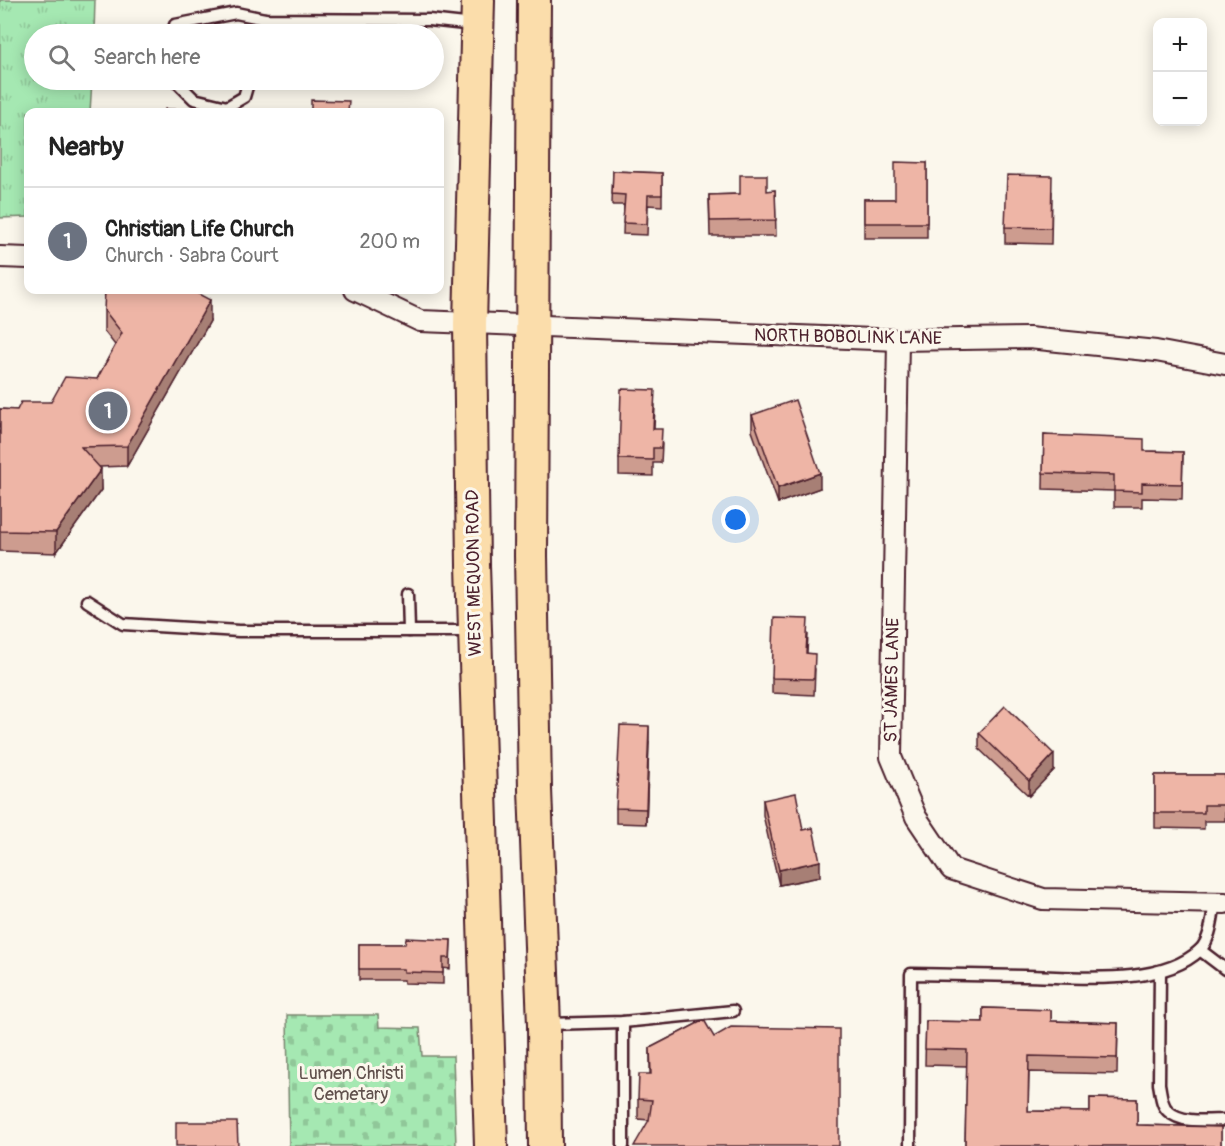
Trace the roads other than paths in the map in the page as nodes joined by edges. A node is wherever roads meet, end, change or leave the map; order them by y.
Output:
1 (534, 0) edge
2 (478, 12) edge
3 (265, 19) junction
4 (180, 24) edge
5 (264, 24) edge
6 (185, 90) edge
7 (246, 90) edge
8 (0, 257) edge
9 (24, 258) edge
10 (363, 294) edge
11 (470, 325) junction
12 (532, 326) junction
13 (898, 340) junction
14 (1225, 364) edge
15 (408, 594) dead end
16 (87, 600) dead end
17 (409, 631) junction
18 (475, 631) junction
19 (1220, 903) edge
20 (1200, 950) junction
21 (1225, 969) edge
22 (1161, 970) junction
23 (733, 1011) dead end
24 (623, 1022) junction
25 (544, 1024) junction
26 (1225, 1120) edge
27 (491, 1146) edge
28 (544, 1146) edge
29 (622, 1146) edge
30 (910, 1146) edge

1 - 12 main road
2 - 3 lane
2 - 11 main road, WEST MEQUON ROAD
3 - 4 lane
3 - 5 lane
6 - 7 lane
8 - 9 street
10 - 11 street, NORTH BOBOLINK LANE
11 - 12 street, NORTH BOBOLINK LANE
11 - 18 main road, WEST MEQUON ROAD
12 - 13 street, NORTH BOBOLINK LANE
12 - 25 main road
13 - 14 street, NORTH BOBOLINK LANE
13 - 19 street, ST JAMES LANE
15 - 17 lane
16 - 17 lane
17 - 18 lane
18 - 27 main road, WEST MEQUON ROAD
19 - 20 lane
20 - 21 lane
20 - 22 lane
22 - 26 lane
22 - 30 lane
23 - 24 lane
24 - 25 lane
24 - 29 lane
25 - 28 main road

